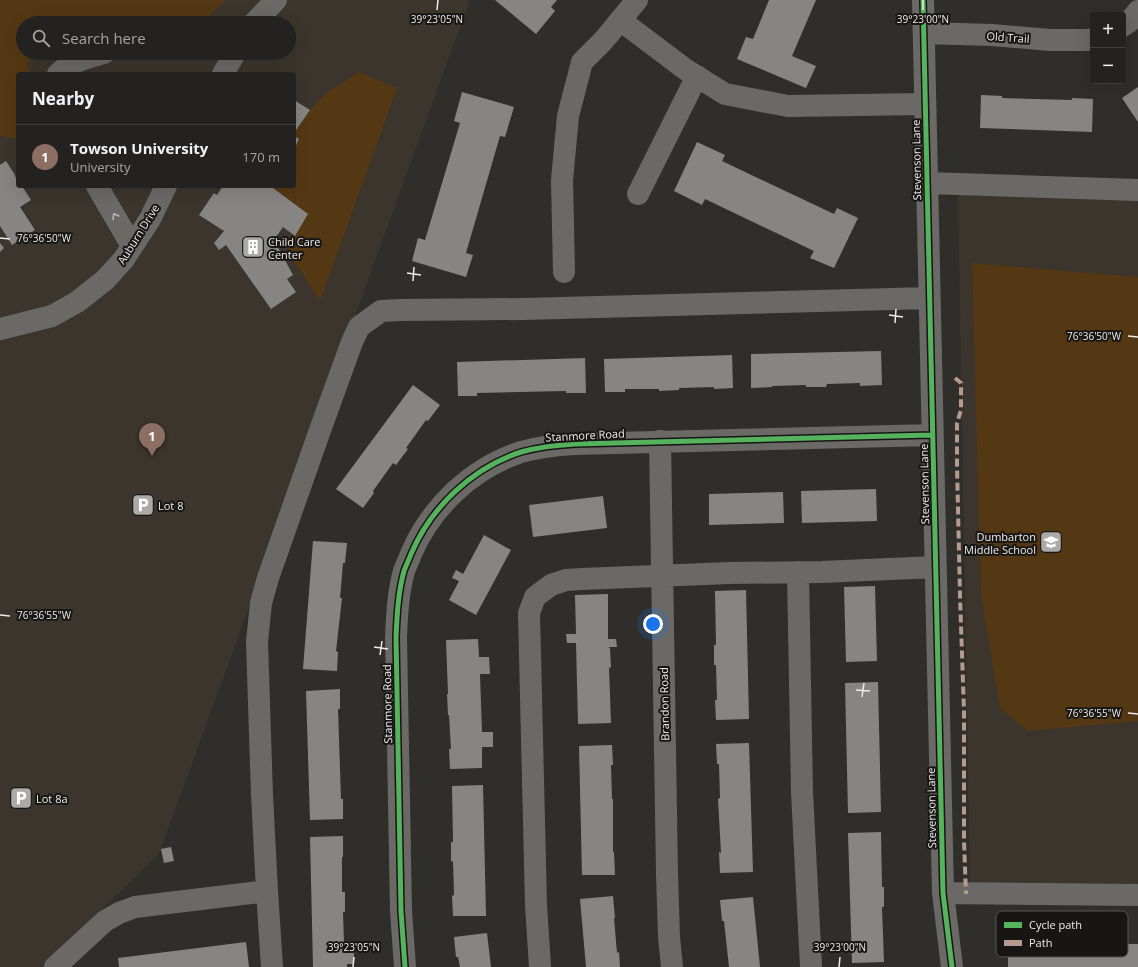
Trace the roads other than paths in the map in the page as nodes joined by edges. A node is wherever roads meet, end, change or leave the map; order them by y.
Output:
1 (276, 0) edge
2 (637, 0) edge
3 (923, 0) edge
4 (1138, 11) edge
5 (261, 16) edge
6 (620, 20) junction
7 (1126, 24) edge
8 (924, 33) junction
9 (1090, 40) edge
10 (81, 60) edge
11 (231, 60) edge
12 (60, 72) edge
13 (224, 72) edge
14 (697, 76) junction
15 (925, 104) junction
16 (927, 183) junction
17 (98, 188) edge
18 (165, 188) edge
19 (1138, 190) edge
20 (638, 194) dead end
21 (132, 246) junction
22 (564, 272) dead end
23 (929, 298) junction
24 (0, 329) edge
25 (932, 435) junction
26 (660, 442) junction
27 (936, 567) junction
28 (798, 572) junction
29 (662, 576) junction
30 (267, 891) junction
31 (943, 893) junction
32 (1138, 895) edge
33 (55, 967) edge
34 (272, 967) edge
35 (405, 967) edge
36 (540, 967) edge
37 (672, 967) edge
38 (810, 967) edge
39 (952, 967) edge

1 - 5 street
2 - 6 street
3 - 8 street, Stevenson Lane
4 - 7 street
6 - 14 street
6 - 22 street
8 - 9 street, Old Trail
8 - 15 street, Stevenson Lane
10 - 12 street
11 - 13 street
14 - 15 street
14 - 20 street
15 - 16 street, Stevenson Lane
16 - 19 street
16 - 23 street, Stevenson Lane
21 -> 17 street
18 - 21 street, Auburn Drive
21 - 24 street, Auburn Drive
23 - 25 street, Stevenson Lane
23 - 30 street
25 - 26 street, Stanmore Road
25 - 27 street, Stevenson Lane
26 - 29 street, Brandon Road
26 - 35 street, Stanmore Road
27 - 28 street
27 - 31 street, Stevenson Lane
28 - 29 street
28 - 38 street
29 - 36 street
29 - 37 street, Brandon Road
30 - 33 street
30 - 34 street
31 - 32 street
31 - 39 street, Stevenson Lane

